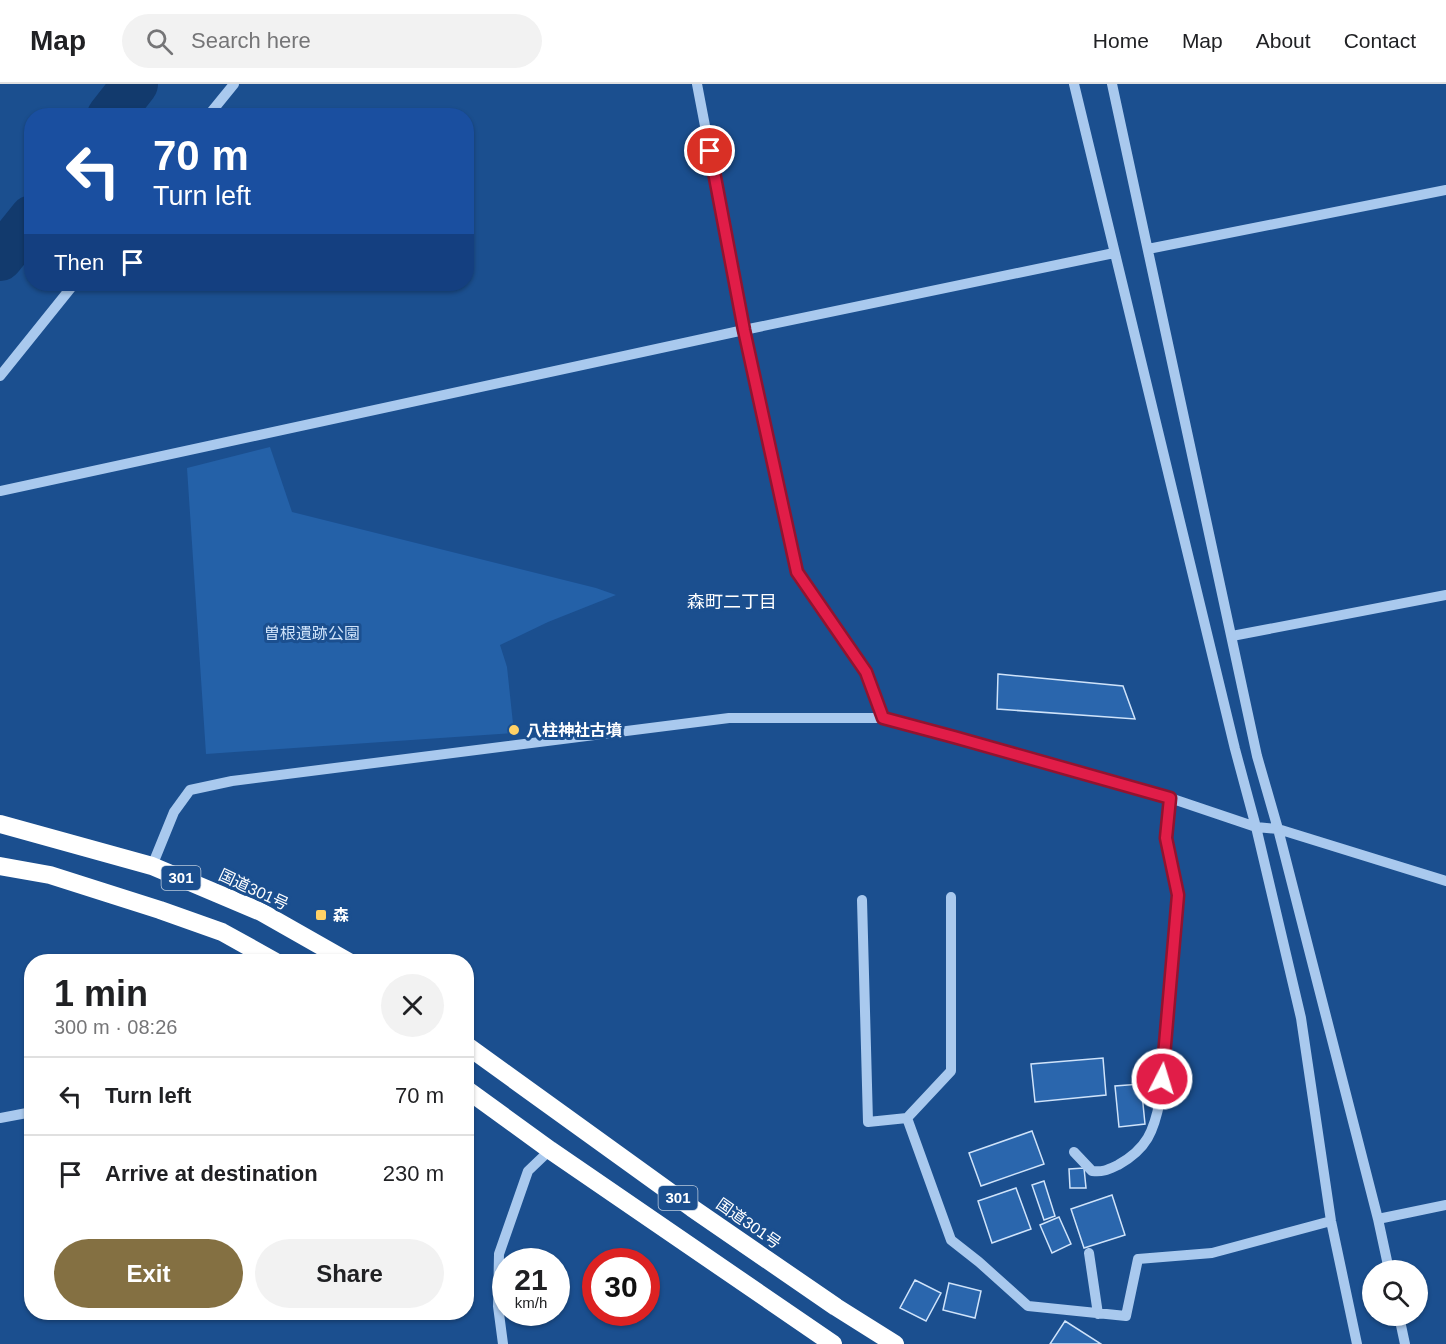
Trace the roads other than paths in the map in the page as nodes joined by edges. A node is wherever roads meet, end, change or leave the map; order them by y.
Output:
1 (234, 84) edge
2 (697, 84) edge
3 (1074, 84) edge
4 (1112, 84) edge
5 (214, 108) edge
6 (1446, 190) edge
7 (1148, 249) junction
8 (1114, 253) junction
9 (68, 291) edge
10 (744, 330) junction
11 (0, 376) edge
12 (0, 491) edge
13 (1446, 595) edge
14 (1232, 636) junction
15 (883, 718) junction
16 (1170, 798) junction
17 (0, 824) edge
18 (1256, 827) junction
19 (1278, 829) junction
20 (0, 866) edge
21 (152, 866) junction
22 (1446, 880) edge
23 (951, 897) dead end
24 (862, 900) dead end
25 (262, 954) edge
26 (335, 954) edge
27 (474, 1052) edge
28 (474, 1095) edge
29 (24, 1114) edge
30 (0, 1118) edge
31 (907, 1118) junction
32 (550, 1150) junction
33 (1074, 1152) dead end
34 (1446, 1205) edge
35 (1378, 1220) junction
36 (1330, 1221) junction
37 (1089, 1252) dead end
38 (1387, 1260) edge
39 (1098, 1314) junction
40 (1401, 1326) edge
41 (503, 1344) edge
42 (833, 1344) edge
43 (895, 1344) edge
44 (1357, 1344) edge
45 (1405, 1344) edge

1 - 5 street
2 - 10 street
3 - 8 street
4 - 7 street
6 - 7 street
7 - 14 street
8 - 10 street
8 - 18 street
9 - 11 street
10 - 12 street
10 - 15 street
13 - 14 street
14 - 19 street
15 - 16 street
15 - 21 street
16 - 18 street
16 - 33 street
17 - 21 highway, 国道301号 / 301
18 - 19 street
18 - 36 street
19 - 22 street
19 - 35 street
20 - 25 highway, 301
21 - 26 highway, 国道301号 / 301
23 - 31 street
24 - 31 street
27 - 43 highway, 国道301号 / 301
28 - 32 highway, 301
29 - 30 street
31 - 39 street
32 - 41 street
32 - 42 highway, 301
34 - 35 street
35 - 38 street
36 - 39 street
36 - 44 street
37 - 39 street
40 - 45 street

